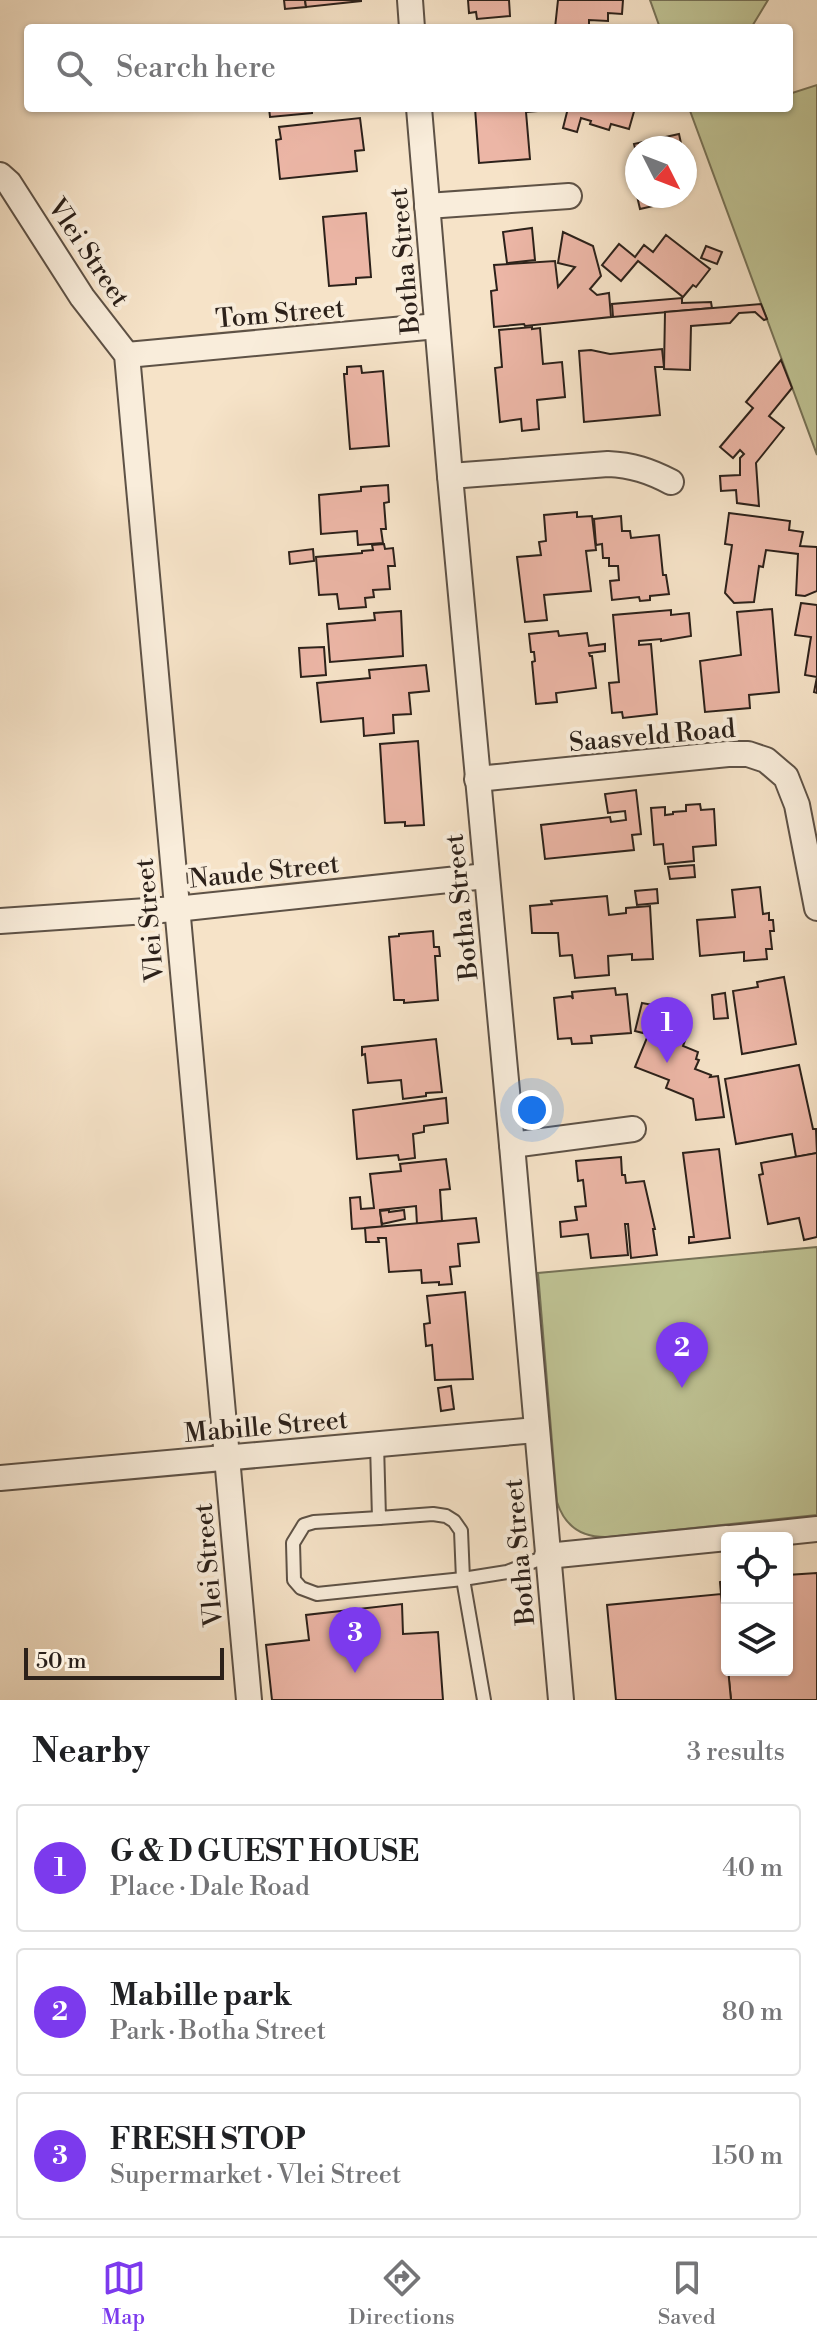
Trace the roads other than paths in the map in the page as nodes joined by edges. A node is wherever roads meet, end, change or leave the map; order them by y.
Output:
1 (410, 0) edge
2 (412, 24) edge
3 (419, 112) edge
4 (0, 175) edge
5 (569, 196) dead end
6 (427, 206) junction
7 (437, 326) junction
8 (127, 355) junction
9 (450, 476) junction
10 (671, 482) dead end
11 (477, 779) junction
12 (486, 876) junction
13 (817, 908) edge
14 (176, 909) junction
15 (0, 921) edge
16 (633, 1129) dead end
17 (512, 1145) junction
18 (536, 1430) junction
19 (377, 1444) junction
20 (227, 1457) junction
21 (0, 1478) edge
22 (379, 1518) junction
23 (817, 1529) edge
24 (788, 1532) edge
25 (721, 1539) edge
26 (547, 1556) junction
27 (463, 1579) junction
28 (249, 1700) edge
29 (484, 1700) edge
30 (561, 1700) edge

1 - 2 street
3 - 6 street, Botha Street
4 - 8 street, Vlei Street
5 - 6 street
6 - 7 street, Botha Street
7 - 8 street, Tom Street
7 - 9 street, Botha Street
8 - 14 street, Vlei Street
9 - 10 street
9 - 11 street, Botha Street
11 - 12 street, Botha Street
11 - 13 street, Saasveld Road
12 - 14 street, Naude Street
12 - 17 street, Botha Street
14 - 15 street, Naude Street
14 - 20 street, Vlei Street
16 - 17 street
17 - 18 street, Botha Street
18 - 19 street, Mabille Street
18 - 26 street, Botha Street
19 - 20 street, Mabille Street
19 - 22 lane
20 - 21 street, Mabille Street
20 - 28 street, Vlei Street
22 - 27 lane
22 - 27 lane
23 - 24 street
25 - 26 street
26 - 27 lane
26 - 30 street, Botha Street
27 - 29 lane

